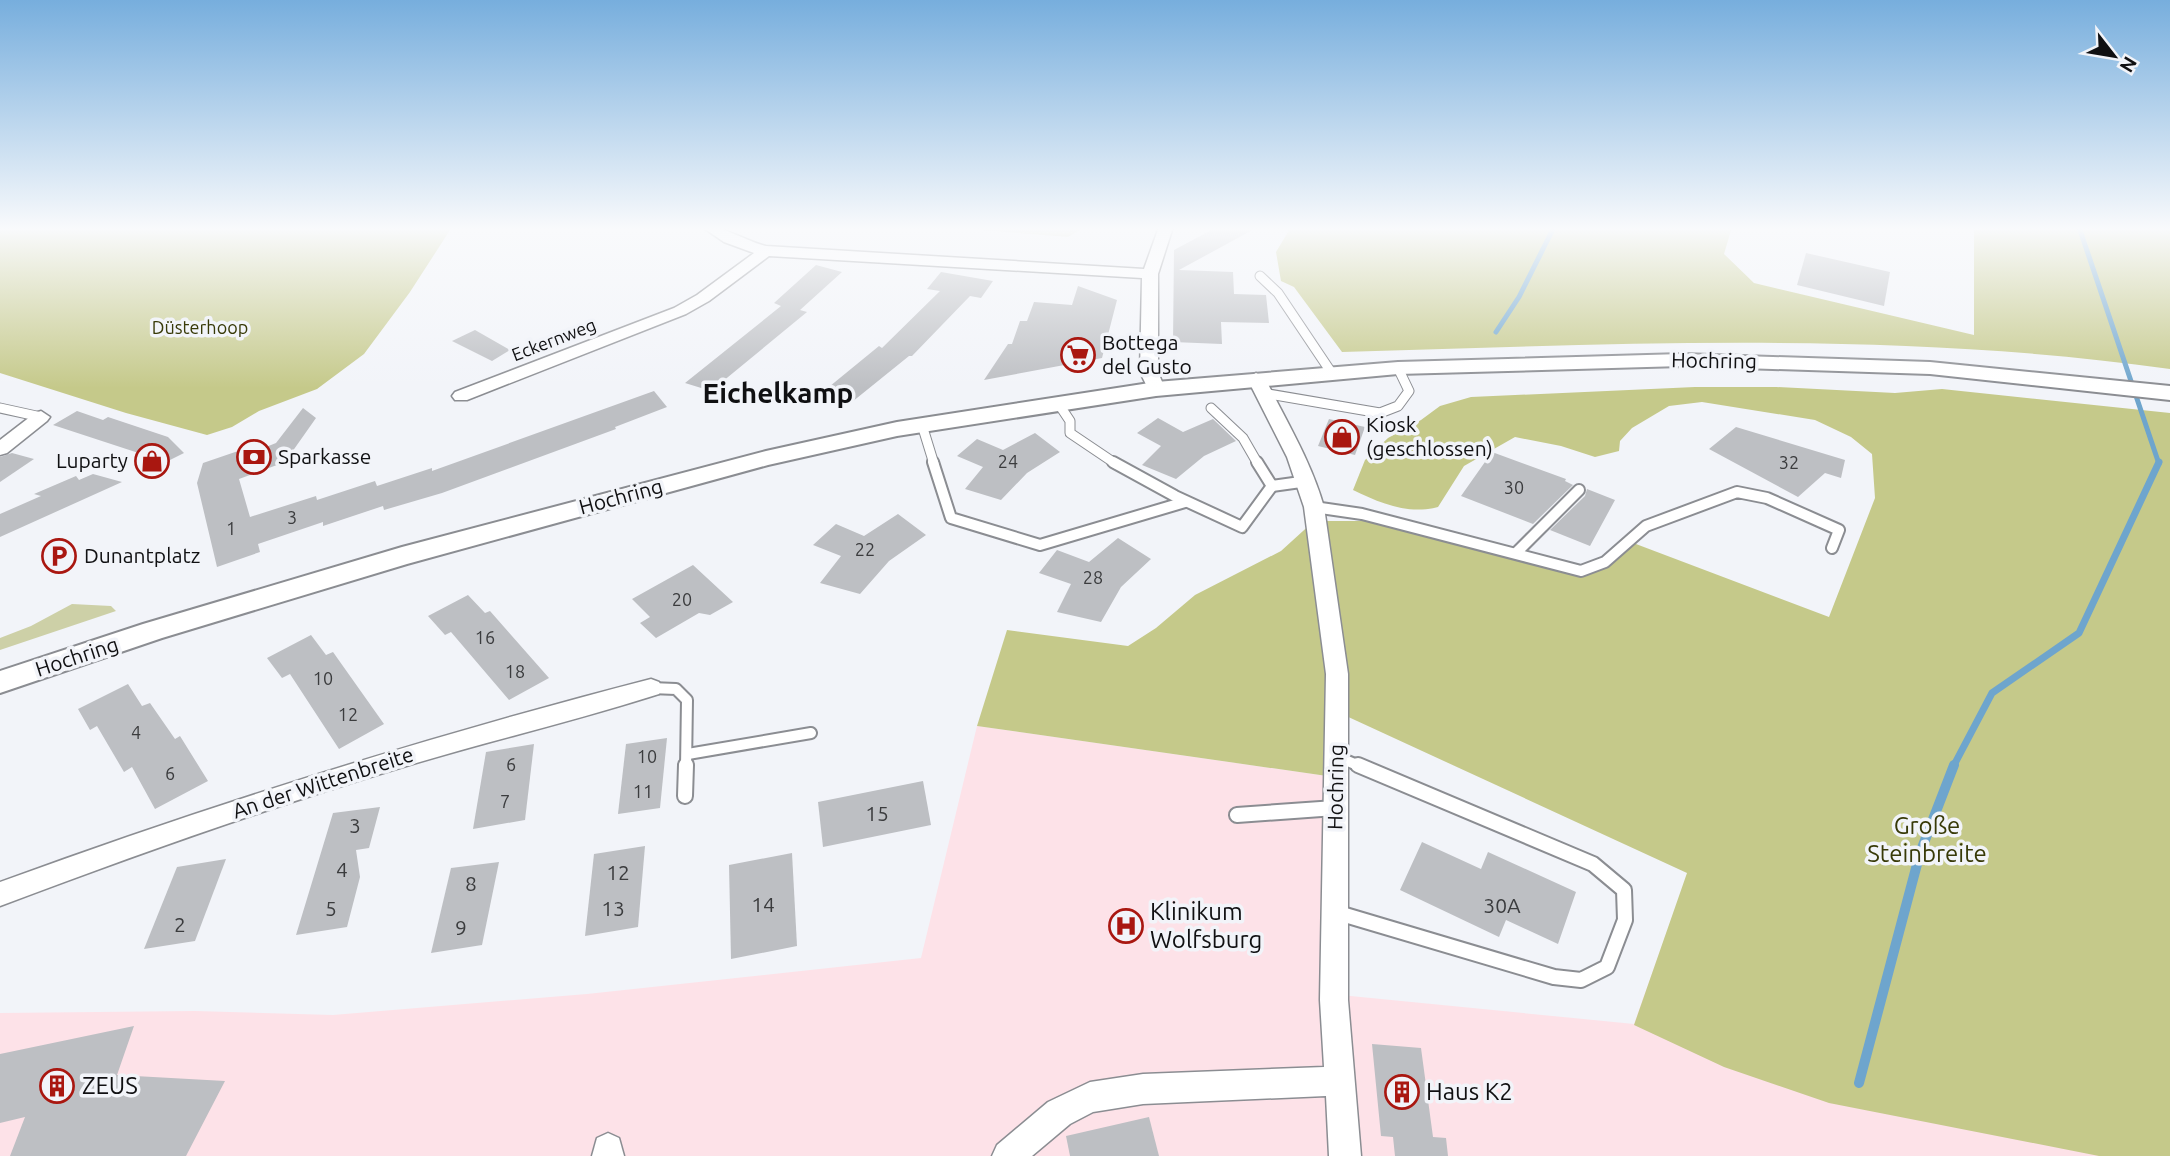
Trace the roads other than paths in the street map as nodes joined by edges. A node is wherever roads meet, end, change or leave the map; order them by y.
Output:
1 (726, 281) edge
2 (1150, 281) edge
3 (1265, 281) edge
4 (1398, 368) junction
5 (1331, 372) junction
6 (1259, 386) junction
7 (1156, 389) junction
8 (2170, 393) edge
9 (461, 396) dead end
10 (1059, 403) junction
11 (0, 408) edge
12 (1211, 408) dead end
13 (41, 417) joint
14 (922, 425) junction
15 (0, 449) edge
16 (1308, 481) junction
17 (1272, 486) junction
18 (1579, 490) dead end
19 (1185, 502) junction
20 (1314, 507) junction
21 (1832, 548) dead end
22 (1516, 553) junction
23 (0, 682) edge
24 (651, 688) joint
25 (811, 733) dead end
26 (688, 754) junction
27 (1336, 756) junction
28 (685, 796) dead end
29 (1335, 808) junction
30 (1237, 815) dead end
31 (0, 894) edge
32 (1335, 912) junction
33 (1338, 1081) junction
34 (1008, 1156) edge
35 (1345, 1156) edge

1 - 9 street, Eckernweg
2 - 7 street
3 - 5 lane
4 - 5 street, Hochring
4 - 6 lane
4 - 8 street, Hochring
5 - 6 street, Hochring
6 - 7 street, Hochring
6 - 16 street, Hochring
7 - 10 street, Hochring
10 - 14 street, Hochring
10 - 19 lane
11 - 13 lane
12 - 17 lane
13 - 15 street
14 - 19 lane
14 - 23 street, Hochring
16 - 17 lane
16 - 20 street, Hochring
17 - 19 lane
18 - 22 lane
20 - 22 lane
20 - 27 street, Hochring
21 - 22 lane
24 - 26 lane
24 - 31 street, An der Wittenbreite
25 - 26 lane
26 - 28 lane
27 - 29 street, Hochring
27 - 32 lane
29 - 30 lane
29 - 32 street, Hochring
32 - 33 street, Hochring
33 - 34 street
33 - 35 street, Hochring

